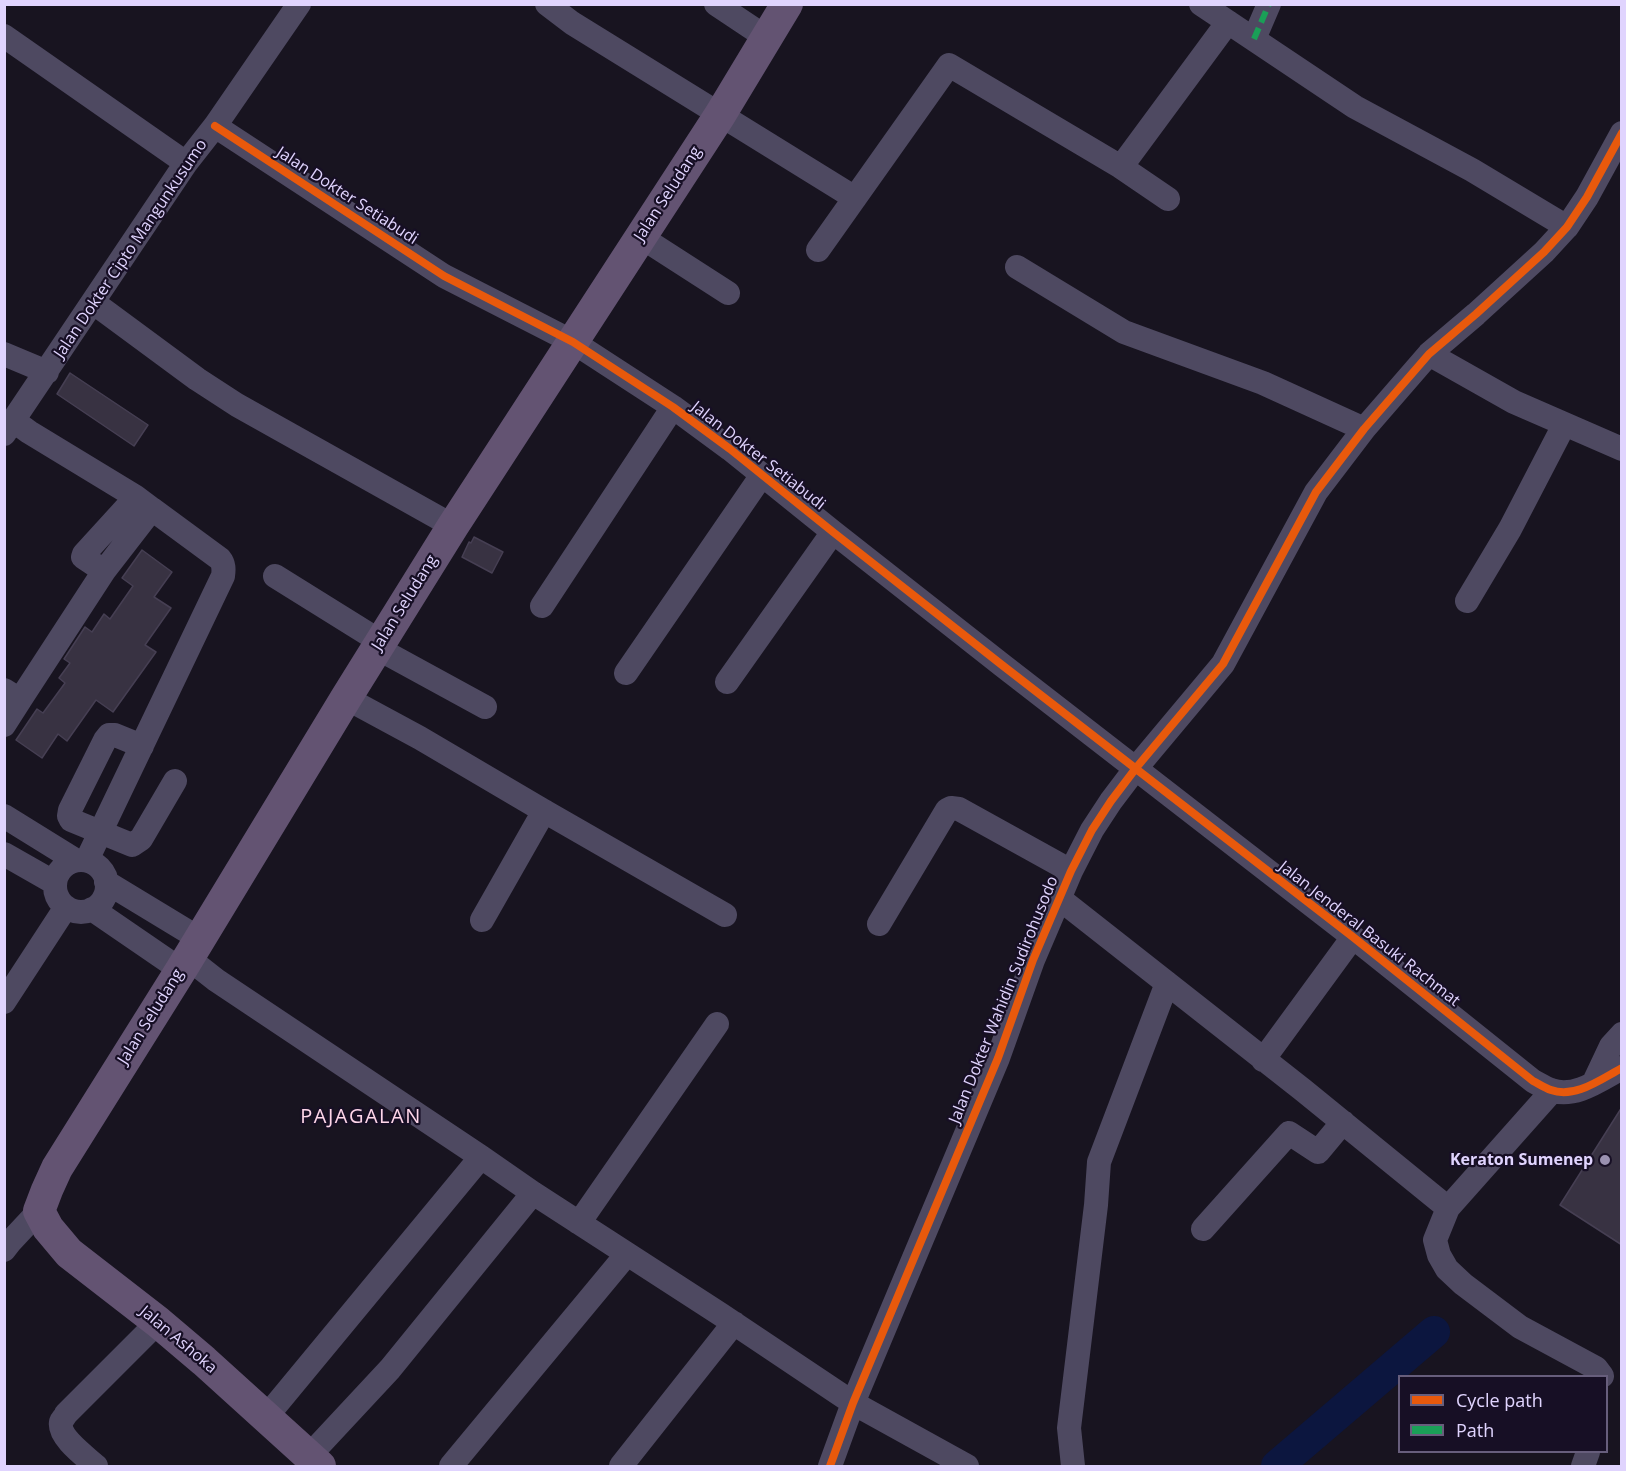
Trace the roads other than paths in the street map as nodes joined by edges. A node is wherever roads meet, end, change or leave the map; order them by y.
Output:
1 (299, 4) edge
2 (547, 4) edge
3 (716, 4) edge
4 (787, 4) edge
5 (1201, 4) edge
6 (1269, 4) edge
7 (1228, 22) junction
8 (4, 36) edge
9 (767, 38) junction
10 (1254, 39) junction
11 (720, 115) junction
12 (214, 126) junction
13 (1622, 133) edge
14 (186, 163) junction
15 (1121, 167) junction
16 (855, 198) junction
17 (1168, 199) dead end
18 (1567, 228) junction
19 (640, 237) junction
20 (818, 250) dead end
21 (1017, 267) dead end
22 (728, 293) dead end
23 (94, 303) junction
24 (573, 342) junction
25 (4, 354) edge
26 (1430, 354) junction
27 (47, 372) junction
28 (673, 407) junction
29 (1564, 425) junction
30 (9, 428) edge
31 (1364, 429) junction
32 (1622, 449) edge
33 (762, 475) junction
34 (144, 503) junction
35 (453, 526) junction
36 (833, 532) junction
37 (275, 576) dead end
38 (1467, 601) dead end
39 (542, 606) dead end
40 (379, 645) junction
41 (626, 672) dead end
42 (727, 682) dead end
43 (12, 695) edge
44 (346, 698) junction
45 (485, 707) dead end
46 (4, 725) edge
47 (142, 746) junction
48 (1136, 768) junction
49 (175, 781) dead end
50 (544, 811) junction
51 (4, 816) edge
52 (100, 832) junction
53 (4, 854) edge
54 (81, 860) junction
55 (1071, 871) junction
56 (106, 882) junction
57 (55, 883) junction
58 (1060, 899) junction
59 (66, 907) junction
60 (92, 909) junction
61 (725, 915) dead end
62 (482, 920) dead end
63 (879, 924) dead end
64 (1353, 938) junction
65 (190, 956) junction
66 (1167, 983) junction
67 (4, 1002) edge
68 (717, 1024) dead end
69 (1622, 1034) edge
70 (1263, 1060) junction
71 (1622, 1068) edge
72 (1594, 1082) junction
73 (1552, 1091) junction
74 (1342, 1122) junction
75 (481, 1156) junction
76 (533, 1193) junction
77 (1449, 1208) junction
78 (39, 1211) junction
79 (579, 1223) junction
80 (1203, 1229) dead end
81 (4, 1250) edge
82 (627, 1254) junction
83 (158, 1322) junction
84 (734, 1323) junction
85 (1601, 1375) edge
86 (853, 1403) junction
87 (266, 1418) junction
88 (314, 1462) edge
89 (96, 1467) edge
90 (451, 1467) edge
91 (621, 1467) edge
92 (830, 1467) edge
93 (967, 1467) edge
94 (1073, 1467) edge

1 - 12 street, Jalan Dokter Cipto Mangunkusumo
2 - 11 street
3 - 9 street
4 - 9 main road, Jalan Seludang
5 - 7 street
6 - 10 street
7 - 10 street
7 - 15 street
8 - 14 street
9 - 11 main road, Jalan Seludang
10 - 18 street
11 - 16 street
11 - 19 main road, Jalan Seludang
12 - 14 street, Jalan Dokter Cipto Mangunkusumo
12 - 24 street, Jalan Dokter Setiabudi
13 - 18 street, Jalan Dokter Wahidin Sudirohusodo
14 - 23 street, Jalan Dokter Cipto Mangunkusumo
15 - 16 street
15 - 17 street
16 - 20 street
18 - 26 street, Jalan Dokter Wahidin Sudirohusodo
19 - 22 street
19 - 24 main road, Jalan Seludang
21 - 31 street
23 - 27 street, Jalan Dokter Cipto Mangunkusumo
23 - 35 street
24 - 28 street, Jalan Dokter Setiabudi
24 - 35 main road, Jalan Seludang
25 - 27 street
26 - 29 street
26 - 31 street, Jalan Dokter Wahidin Sudirohusodo
27 - 30 street, Jalan Dokter Cipto Mangunkusumo
28 - 33 street, Jalan Dokter Setiabudi
28 - 39 street
29 - 32 street
29 - 38 street
30 - 34 street
31 - 48 street, Jalan Dokter Wahidin Sudirohusodo
33 - 36 street, Jalan Dokter Setiabudi
33 - 41 street
34 - 43 street
34 - 47 street
35 - 40 main road, Jalan Seludang
36 - 42 street
36 - 48 street, Jalan Dokter Setiabudi
37 - 40 street
40 - 44 main road, Jalan Seludang
40 - 45 street
43 - 46 street
44 - 50 street
44 - 65 main road, Jalan Seludang
47 - 52 street
47 - 52 street
48 - 55 street, Jalan Dokter Wahidin Sudirohusodo
48 - 64 street, Jalan Jenderal Basuki Rachmat
49 - 52 street
50 - 61 street
50 - 62 street
51 - 54 street
52 - 54 street
53 - 57 street
54 - 56 street
54 - 57 street
55 - 58 street, Jalan Dokter Wahidin Sudirohusodo
55 - 63 street
56 - 60 street
56 - 65 street
57 - 59 street
58 - 66 street
58 - 86 street, Jalan Dokter Wahidin Sudirohusodo
59 - 60 street
59 - 67 street
60 - 65 street
64 - 70 street
64 - 73 street, Jalan Jenderal Basuki Rachmat
65 - 75 street
65 - 78 main road, Jalan Seludang
66 - 70 street
66 - 94 street
68 - 79 street
69 - 72 street
70 - 74 street
71 - 72 street
72 - 73 street
73 - 77 street
74 - 77 street
74 - 80 street
75 - 76 street
75 - 87 street
76 - 79 street
76 - 88 street
77 - 85 street
78 - 81 street
78 - 83 main road, Jalan Ashoka
79 - 82 street
82 - 84 street
82 - 90 street
83 - 87 main road, Jalan Ashoka
83 - 89 street
84 - 86 street
84 - 91 street
86 - 92 street, Jalan Dokter Wahidin Sudirohusodo
86 - 93 street
87 - 88 main road, Jalan Ashoka

